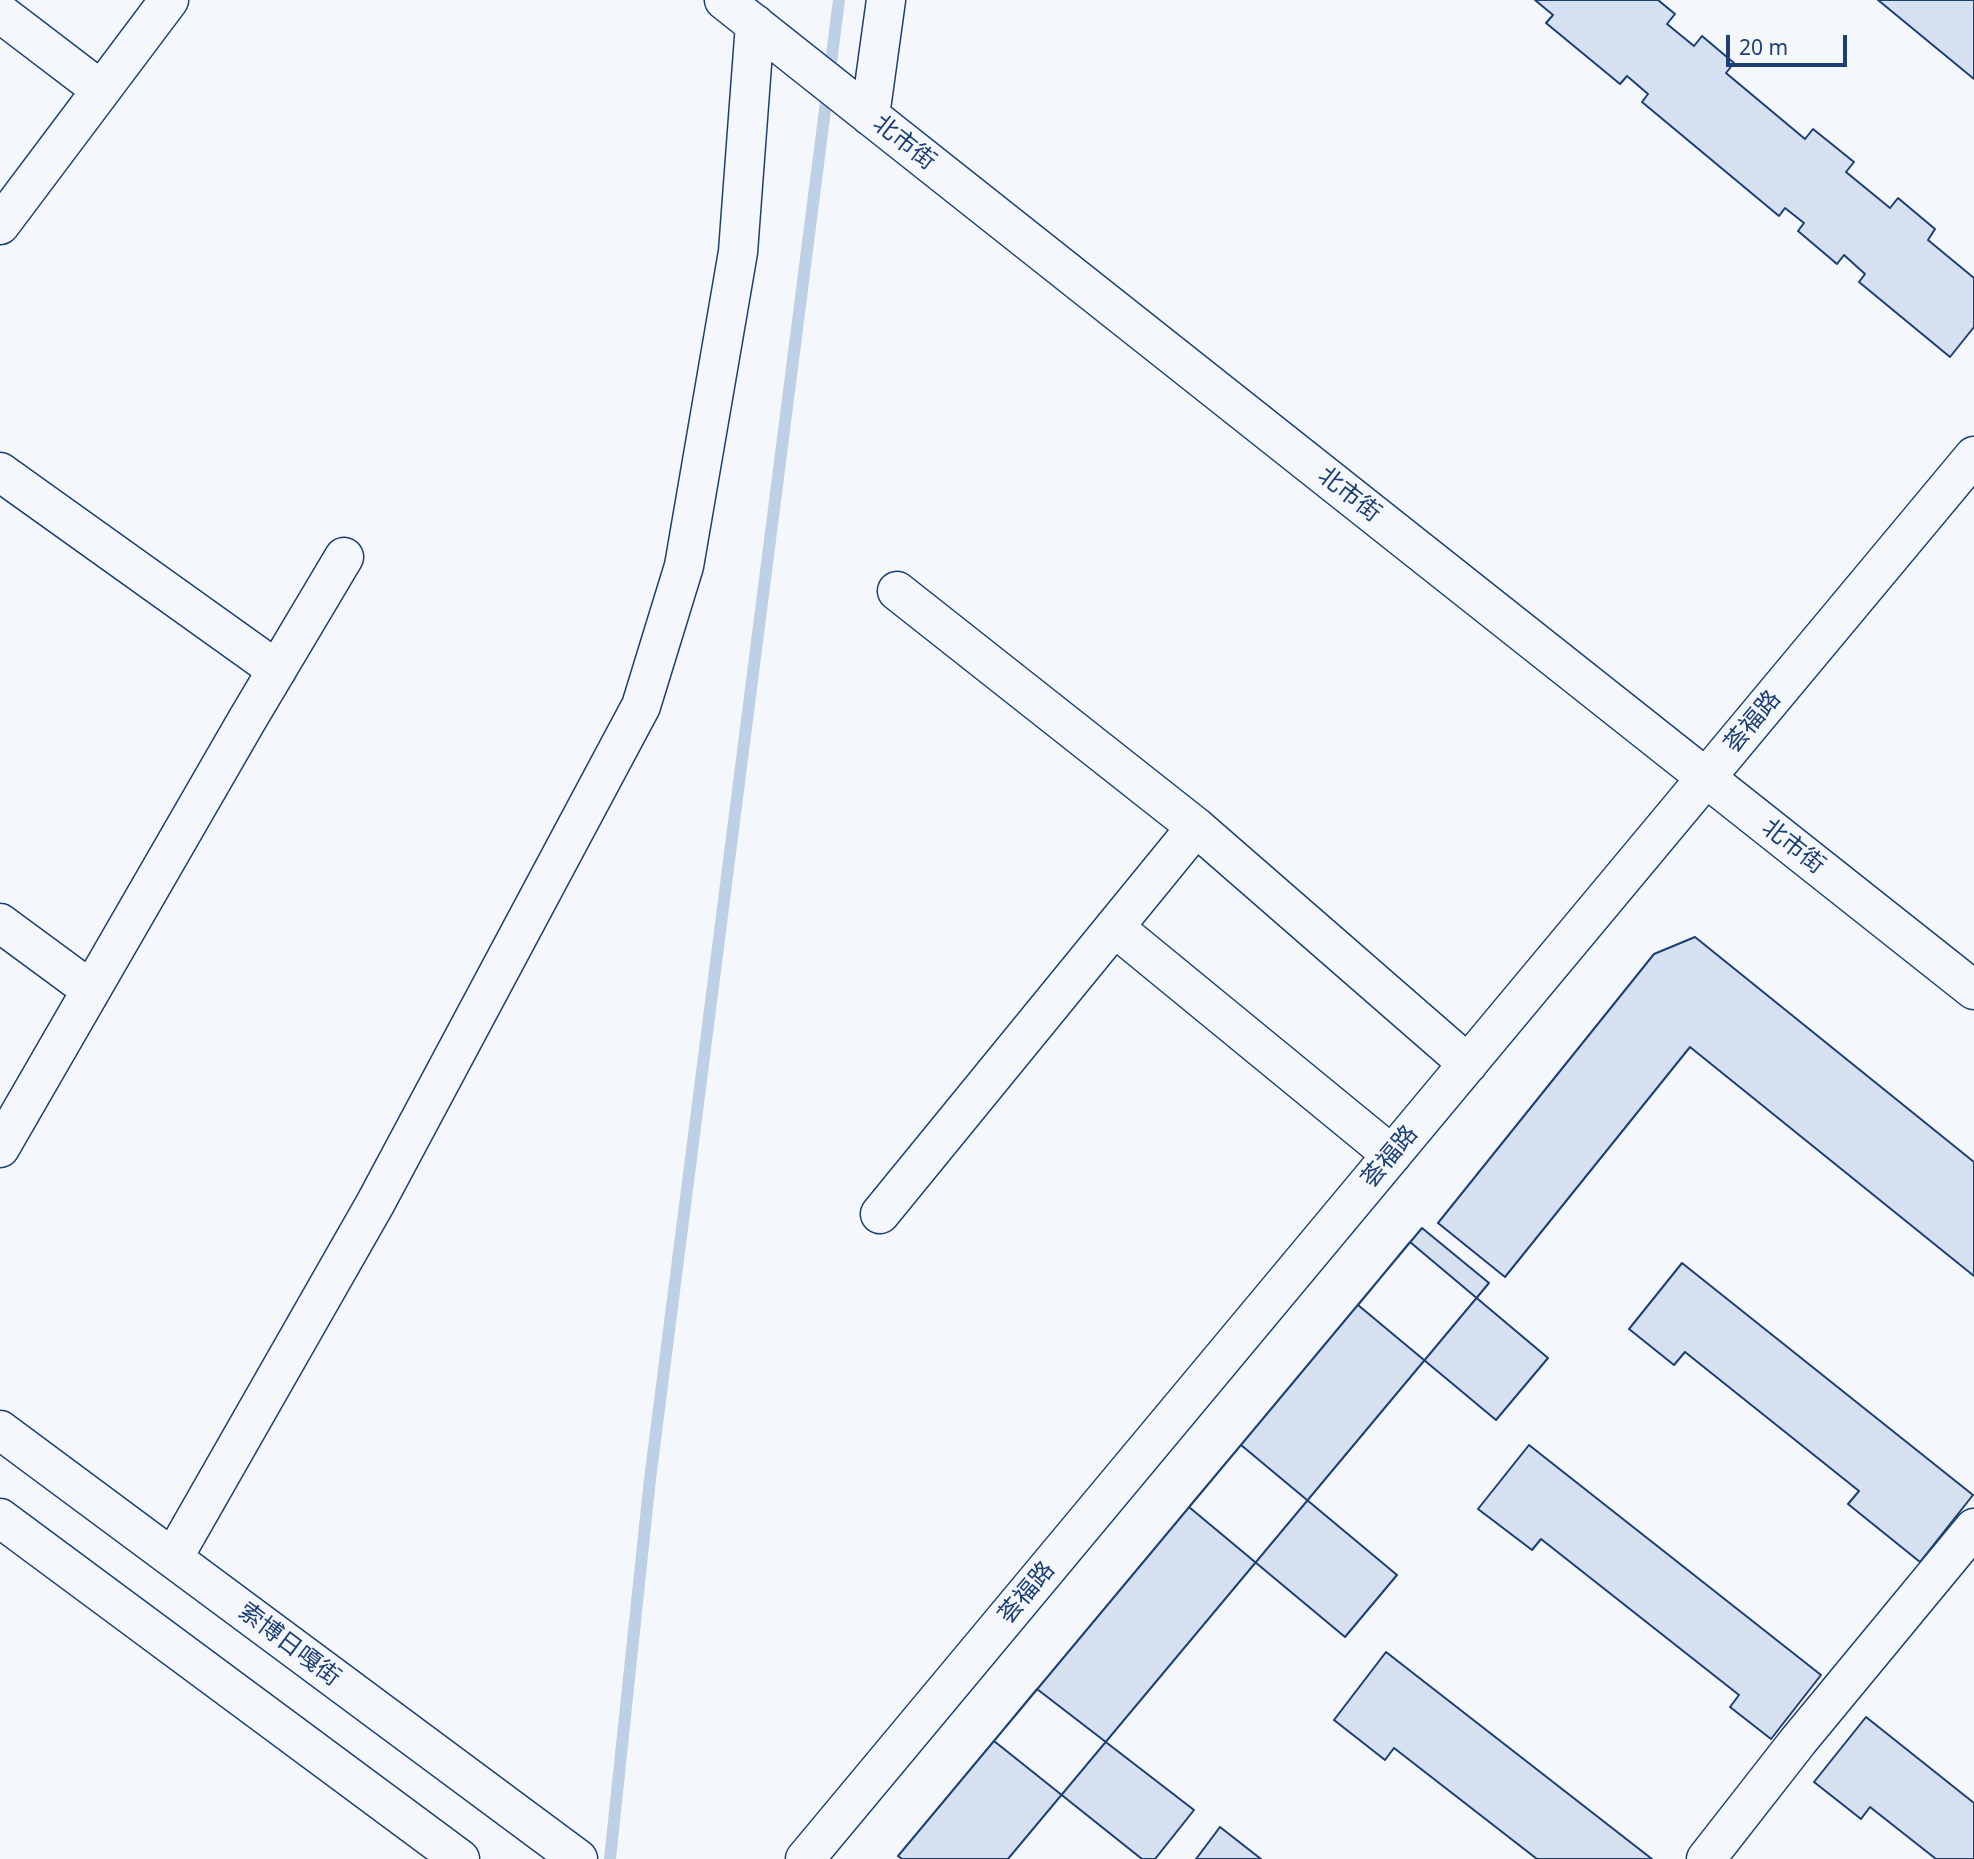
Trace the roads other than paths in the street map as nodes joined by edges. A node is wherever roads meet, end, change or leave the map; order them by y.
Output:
1 (169, 0) edge
2 (724, 0) edge
3 (886, 0) edge
4 (0, 13) edge
5 (755, 24) junction
6 (101, 90) junction
7 (870, 116) junction
8 (0, 225) edge
9 (1974, 456) edge
10 (0, 472) edge
11 (344, 557) dead end
12 (897, 591) dead end
13 (277, 670) junction
14 (1706, 778) junction
15 (1196, 827) junction
16 (0, 923) edge
17 (1114, 927) junction
18 (91, 990) junction
19 (1974, 990) edge
20 (1468, 1064) junction
21 (0, 1148) edge
22 (1392, 1155) junction
23 (880, 1214) dead end
24 (0, 1430) edge
25 (0, 1518) edge
26 (1974, 1528) edge
27 (173, 1558) junction
28 (460, 1859) edge
29 (578, 1859) edge
30 (805, 1859) edge
31 (1706, 1859) edge

1 - 6 street
2 - 5 street, 北市街
3 - 7 street
4 - 6 street
5 - 7 street, 北市街
5 - 27 street
6 - 8 street
7 - 14 street, 北市街
9 - 14 street, 荟福路
10 - 13 street
11 - 13 street
12 - 15 street
13 - 18 street
14 - 19 street, 北市街
14 - 20 street, 荟福路
15 - 17 street
15 - 20 street
16 - 18 street
17 - 22 street
17 - 23 street
18 - 21 street
20 - 22 street, 荟福路
22 - 30 street, 荟福路
24 - 27 street, 索博日嘎街
25 - 28 street
26 - 31 street
27 - 29 street, 索博日嘎街

